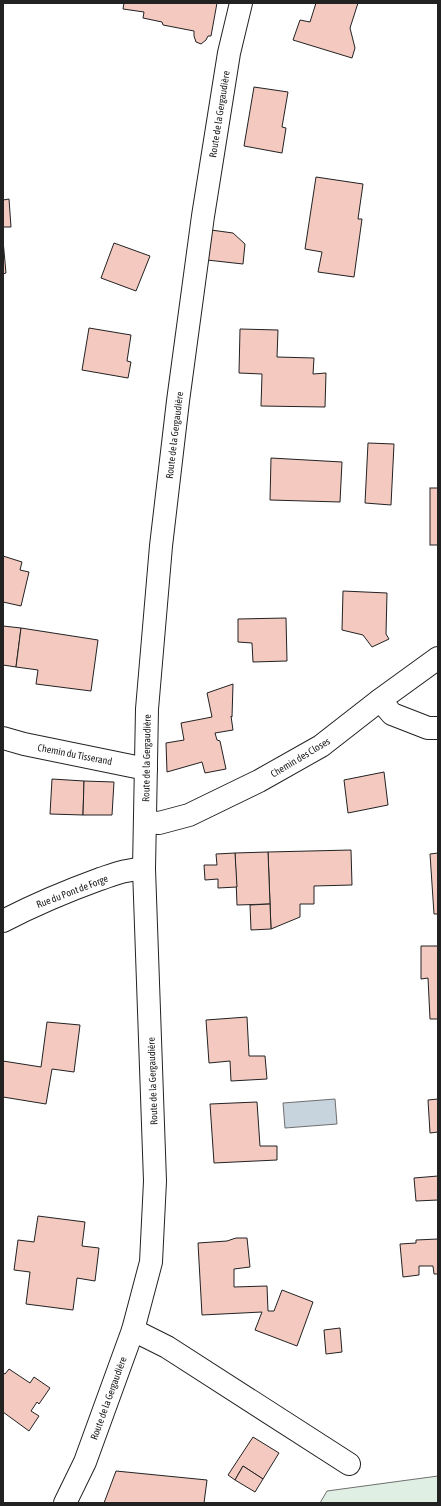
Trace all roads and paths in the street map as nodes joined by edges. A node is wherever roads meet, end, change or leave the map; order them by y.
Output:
1 (241, 3) edge
2 (438, 658) edge
3 (380, 700) junction
4 (438, 728) edge
5 (3, 738) edge
6 (146, 769) junction
7 (145, 822) junction
8 (144, 869) junction
9 (3, 921) edge
10 (134, 1330) junction
11 (349, 1464) dead end
12 (65, 1503) edge

1 - 6 street, Route de la Gergaudière
2 - 3 street, Chemin des Closes
3 - 4 street
3 - 7 street, Chemin des Closes
5 - 6 street, Chemin du Tisserand
6 - 7 street, Route de la Gergaudière
7 - 8 street, Route de la Gergaudière
8 - 9 street, Rue du Pont de Forge
8 - 10 street, Route de la Gergaudière
10 - 11 street
10 - 12 street, Route de la Gergaudière

